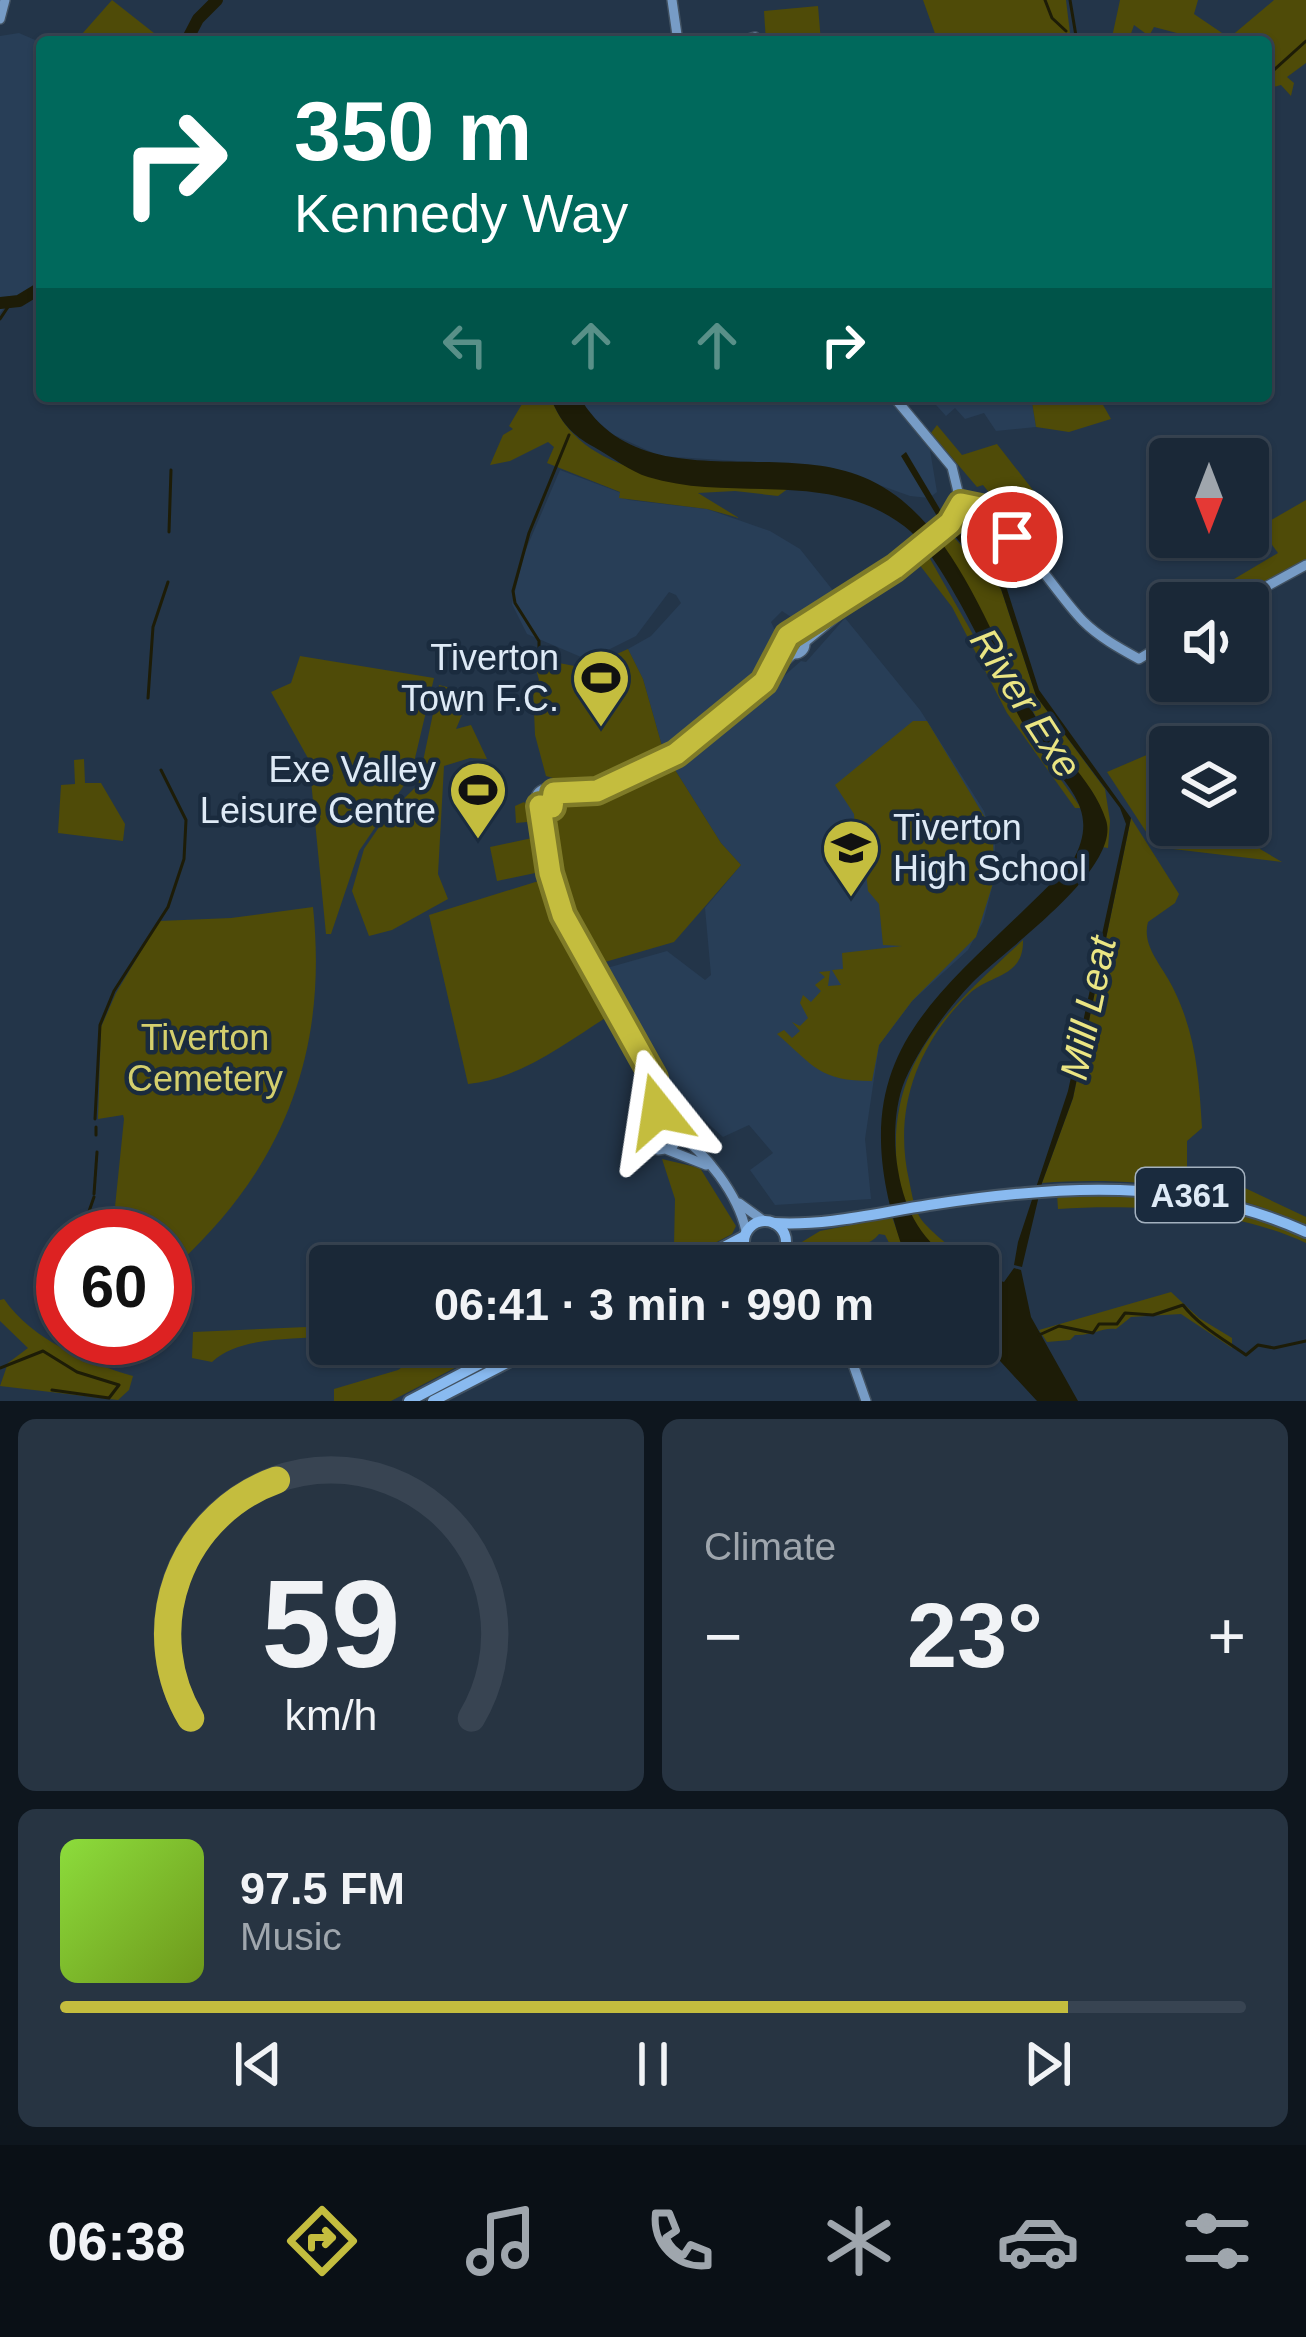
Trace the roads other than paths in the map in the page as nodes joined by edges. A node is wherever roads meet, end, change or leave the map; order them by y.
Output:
1 (672, 0) edge
2 (2, 4) edge
3 (0, 19) edge
4 (677, 36) edge
5 (898, 402) edge
6 (961, 504) junction
7 (1306, 565) edge
8 (1269, 585) edge
9 (801, 638) junction
10 (789, 650) junction
11 (1149, 652) edge
12 (654, 1078) junction
13 (671, 1128) junction
14 (652, 1131) junction
15 (668, 1150) junction
16 (711, 1168) junction
17 (734, 1200) junction
18 (769, 1222) junction
19 (816, 1225) junction
20 (1306, 1232) edge
21 (745, 1234) junction
22 (725, 1245) edge
23 (746, 1245) edge
24 (785, 1245) edge
25 (789, 1245) edge
26 (478, 1365) edge
27 (503, 1365) edge
28 (853, 1365) edge
29 (410, 1401) edge
30 (434, 1401) edge
31 (866, 1401) edge

1 - 4 main road
2 - 3 main road
5 - 6 main road
6 - 9 main road
6 - 11 main road
7 - 8 main road
9 - 10 main road
9 - 10 main road
10 - 12 main road
12 - 13 main road
12 - 14 main road
13 - 14 main road
13 - 15 main road
13 - 16 main road
14 - 15 main road
15 - 16 main road
16 - 17 main road
17 - 18 main road
17 - 21 main road
18 - 19 highway, A361
18 - 21 highway
18 - 24 highway
19 - 20 highway, A361
19 - 25 highway, A361
21 - 22 highway
21 - 23 highway
26 - 29 highway
27 - 30 highway
28 - 31 main road

